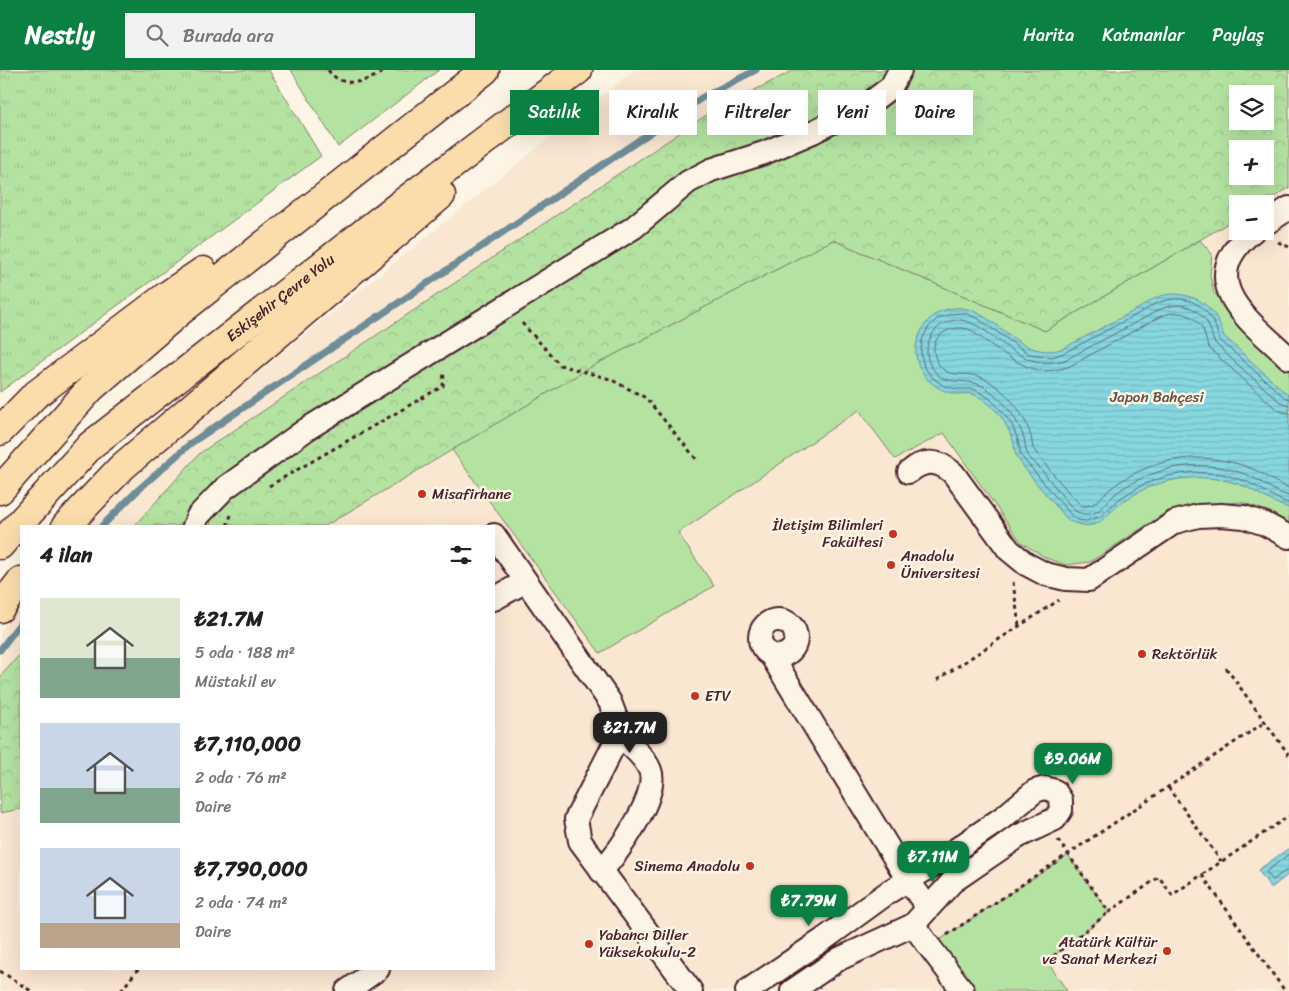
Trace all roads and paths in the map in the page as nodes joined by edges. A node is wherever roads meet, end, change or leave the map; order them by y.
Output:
1 (328, 70) edge
2 (386, 70) edge
3 (485, 70) edge
4 (578, 70) edge
5 (588, 70) edge
6 (900, 70) edge
7 (387, 146) junction
8 (1289, 208) edge
9 (1274, 218) edge
10 (1243, 240) edge
11 (521, 323) dead end
12 (1289, 358) edge
13 (444, 369) dead end
14 (0, 431) edge
15 (698, 460) dead end
16 (909, 472) dead end
17 (269, 486) dead end
18 (0, 490) edge
19 (232, 512) dead end
20 (67, 525) edge
21 (194, 525) edge
22 (227, 525) edge
23 (495, 536) edge
24 (1289, 537) edge
25 (0, 545) edge
26 (1009, 550) junction
27 (1089, 580) junction
28 (526, 581) junction
29 (20, 582) edge
30 (495, 599) edge
31 (0, 608) edge
32 (1018, 626) junction
33 (771, 655) dead end
34 (1226, 668) dead end
35 (937, 680) dead end
36 (1265, 722) junction
37 (619, 735) junction
38 (1289, 756) edge
39 (1168, 787) junction
40 (1289, 816) edge
41 (1047, 823) junction
42 (1068, 855) junction
43 (1221, 861) junction
44 (601, 871) junction
45 (1202, 875) junction
46 (908, 880) junction
47 (874, 902) junction
48 (928, 908) junction
49 (1109, 912) junction
50 (904, 929) junction
51 (929, 947) junction
52 (1047, 961) dead end
53 (137, 970) edge
54 (376, 970) edge
55 (0, 971) edge
56 (348, 982) edge
57 (31, 991) edge
58 (121, 991) edge
59 (691, 991) edge
60 (747, 991) edge
61 (792, 991) edge
62 (963, 991) edge
63 (1285, 991) edge

1 - 2 path
3 - 7 highway
4 - 25 highway, Eskişehir Çevre Yolu
5 - 20 highway
6 - 21 street
7 - 14 highway
7 - 18 highway
8 - 9 street
10 - 12 street
11 - 15 path
13 - 17 path
16 - 26 street
19 - 22 path
23 - 28 street
24 - 27 street
26 - 27 street
26 - 32 path
27 - 32 path
28 - 30 street
28 - 37 street
29 - 31 highway
32 - 35 path
33 - 46 street
34 - 36 path
36 - 38 path
36 - 39 path
37 - 44 street
37 - 44 street
39 - 42 path
39 - 43 path
40 - 43 path
41 - 42 path
41 - 46 street
41 - 48 street
42 - 49 path
42 - 51 path
43 - 45 path
44 - 59 street
45 - 49 path
45 - 63 path
46 - 47 street
46 - 48 street
47 - 50 street
47 - 60 street
48 - 50 street
49 - 52 path
50 - 51 street
50 - 61 street
51 - 62 street
53 - 58 path
54 - 56 street
55 - 57 path

